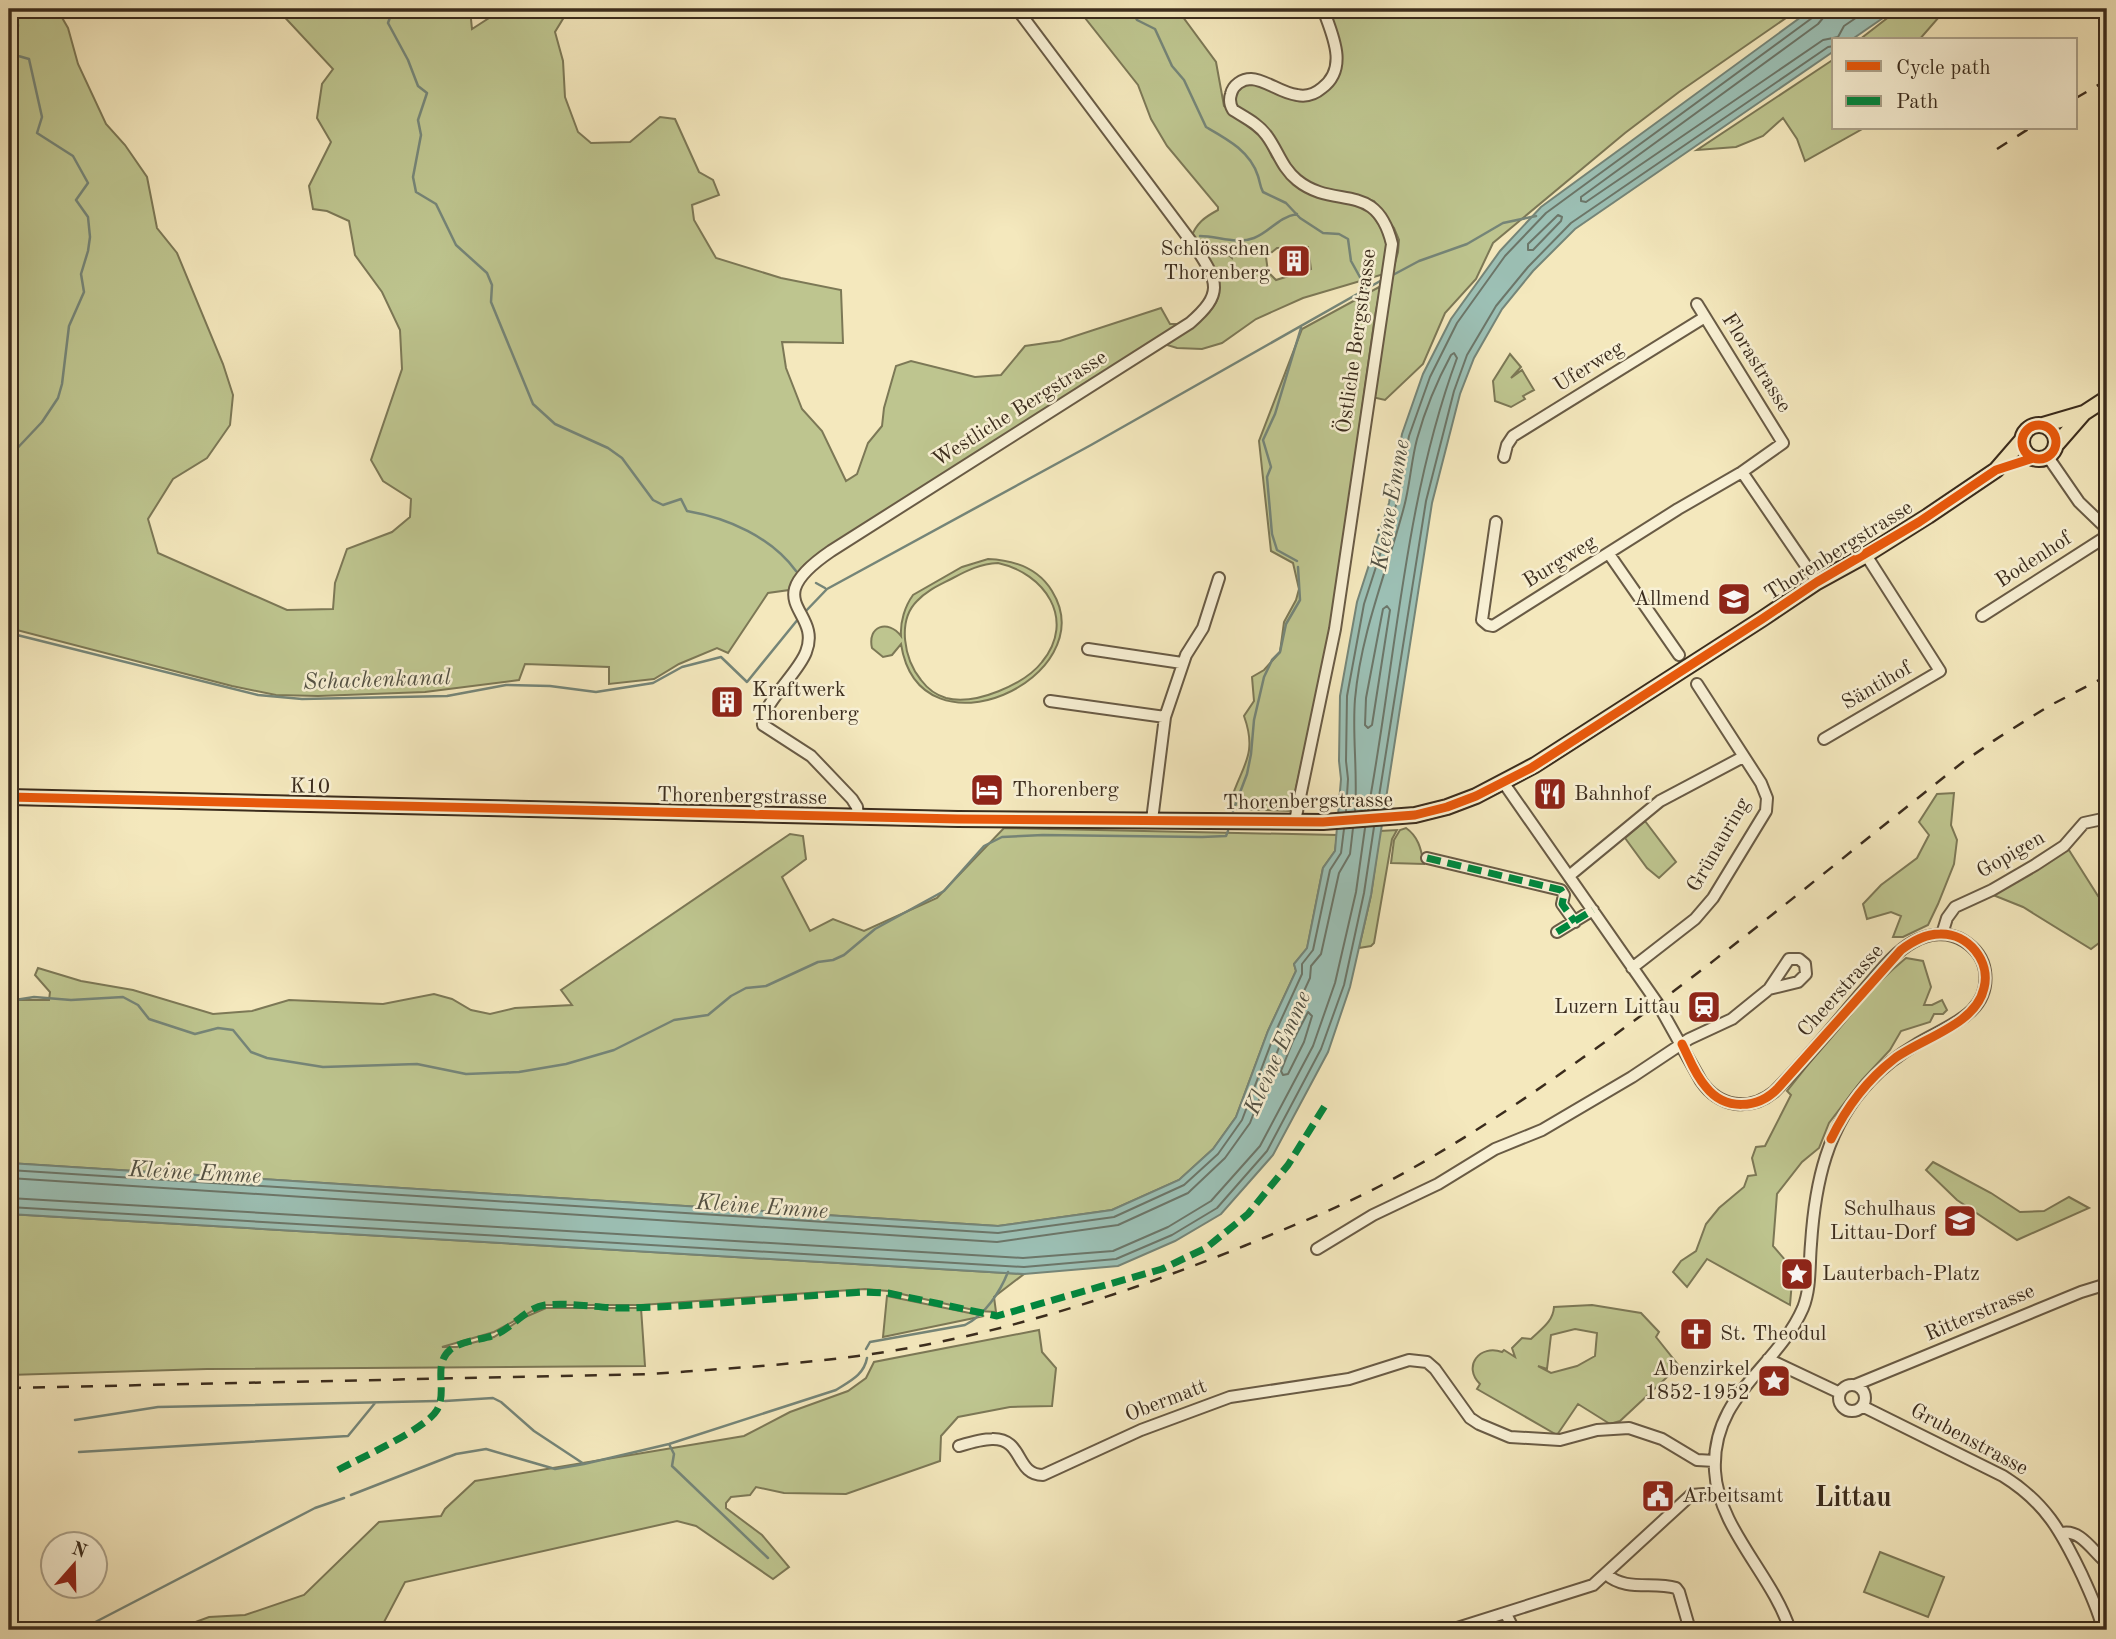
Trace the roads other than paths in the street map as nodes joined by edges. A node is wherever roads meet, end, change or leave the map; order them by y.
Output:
1 (1017, 9) edge
2 (1323, 9) edge
3 (1696, 304) dead end
4 (1704, 317) junction
5 (2107, 398) edge
6 (2084, 413) junction
7 (2043, 425) junction
8 (2022, 440) junction
9 (2046, 453) junction
10 (1504, 457) dead end
11 (1996, 470) junction
12 (1742, 472) junction
13 (1496, 522) dead end
14 (2107, 529) edge
15 (2107, 536) edge
16 (1609, 554) junction
17 (1866, 555) junction
18 (1219, 578) dead end
19 (1817, 582) junction
20 (1982, 616) dead end
21 (1088, 649) dead end
22 (1679, 655) dead end
23 (1182, 663) junction
24 (1697, 684) dead end
25 (1050, 701) dead end
26 (1165, 717) junction
27 (1824, 739) dead end
28 (1743, 757) junction
29 (1503, 782) junction
30 (9, 797) edge
31 (611, 811) joint
32 (858, 816) junction
33 (2107, 818) edge
34 (1152, 820) junction
35 (1295, 821) junction
36 (1427, 858) dead end
37 (1569, 876) junction
38 (1593, 910) junction
39 (1575, 922) junction
40 (1556, 932) dead end
41 (1942, 934) junction
42 (1632, 968) junction
43 (1769, 989) dead end
44 (1682, 1044) junction
45 (1317, 1250) dead end
46 (2107, 1284) edge
47 (1768, 1359) junction
48 (1870, 1380) junction
49 (1854, 1385) junction
50 (1840, 1393) junction
51 (1864, 1393) junction
52 (1863, 1406) junction
53 (959, 1446) dead end
54 (1715, 1461) junction
55 (1718, 1493) junction
56 (2062, 1532) junction
57 (2107, 1563) edge
58 (1606, 1574) junction
59 (1506, 1614) junction
60 (1451, 1630) edge
61 (1514, 1630) edge
62 (1690, 1630) edge
63 (1790, 1630) edge
64 (2104, 1630) edge

1 - 32 street, Westliche Bergstrasse
2 - 35 street, Östliche Bergstrasse
3 - 4 street, Florastrasse
4 - 10 street, Uferweg
4 - 12 street, Florastrasse
5 - 6 main road
6 - 7 main road
6 - 9 main road
7 - 8 main road
7 - 9 main road
8 - 9 main road
8 - 11 main road, Thorenbergstrasse
9 - 11 main road, Thorenbergstrasse
9 - 14 street, Bodenhof
11 - 17 main road, Thorenbergstrasse
12 - 16 street, Burgweg
12 - 19 street
13 - 16 street, Burgweg
15 - 20 street, Bodenhof
16 - 22 street
17 - 19 main road, Thorenbergstrasse
17 - 27 street, Säntihof
18 - 23 street
19 - 29 main road, Thorenbergstrasse
21 - 23 street
23 - 26 street
24 - 28 street, Grünauring
25 - 26 street
26 - 34 street
28 - 37 street, Grünauring
28 - 42 street, Grünauring
29 - 35 main road, Thorenbergstrasse
29 - 37 street, Cheerstrasse
30 - 31 main road, K10
31 - 32 main road, Thorenbergstrasse
32 - 34 main road, Thorenbergstrasse
33 - 41 street, Gopigen
34 - 35 main road, Thorenbergstrasse
36 - 39 street
37 - 38 street, Cheerstrasse
38 - 39 street
38 - 42 street, Cheerstrasse
39 - 40 street
41 - 44 street, Cheerstrasse
41 - 47 street
42 - 44 street, Cheerstrasse
43 - 44 street
44 - 45 street
46 - 48 street, Ritterstrasse
47 - 50 street
47 - 54 street
48 - 49 street, Ritterstrasse
48 - 51 street
49 - 50 street
49 - 51 street
50 - 52 street
51 - 52 street
52 - 56 street, Grubenstrasse
53 - 54 street, Obermatt
54 - 55 street
55 - 58 street
55 - 63 street
56 - 57 street
56 - 64 street, Grubenstrasse
58 - 59 street
58 - 62 street
59 - 60 street
59 - 61 street

